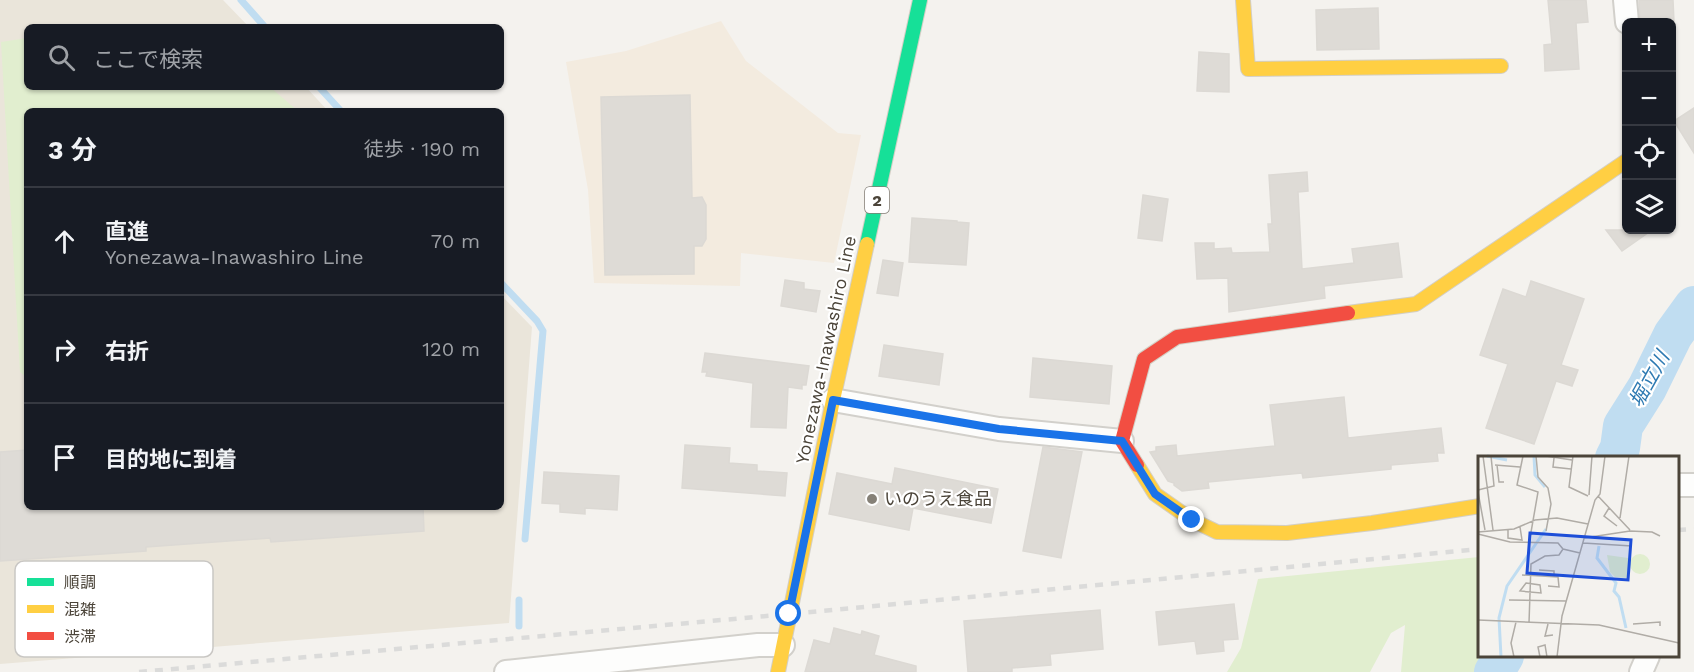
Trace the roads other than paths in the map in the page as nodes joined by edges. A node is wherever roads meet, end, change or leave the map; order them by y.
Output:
1 (920, 0) edge
2 (1242, 0) edge
3 (1625, 0) edge
4 (1627, 18) edge
5 (1501, 66) dead end
6 (1622, 164) edge
7 (833, 400) junction
8 (1122, 441) junction
9 (1478, 506) edge
10 (783, 645) junction
11 (1648, 657) edge
12 (506, 672) edge
13 (778, 672) edge
14 (1641, 672) edge

1 - 7 street, Yonezawa-Inawashiro Line / 2
2 - 5 street
3 - 4 street
6 - 8 street
7 - 8 street
7 - 10 street, Yonezawa-Inawashiro Line / 2
8 - 9 street
10 - 12 street
10 - 13 street, Yonezawa-Inawashiro Line / 2
11 - 14 street

